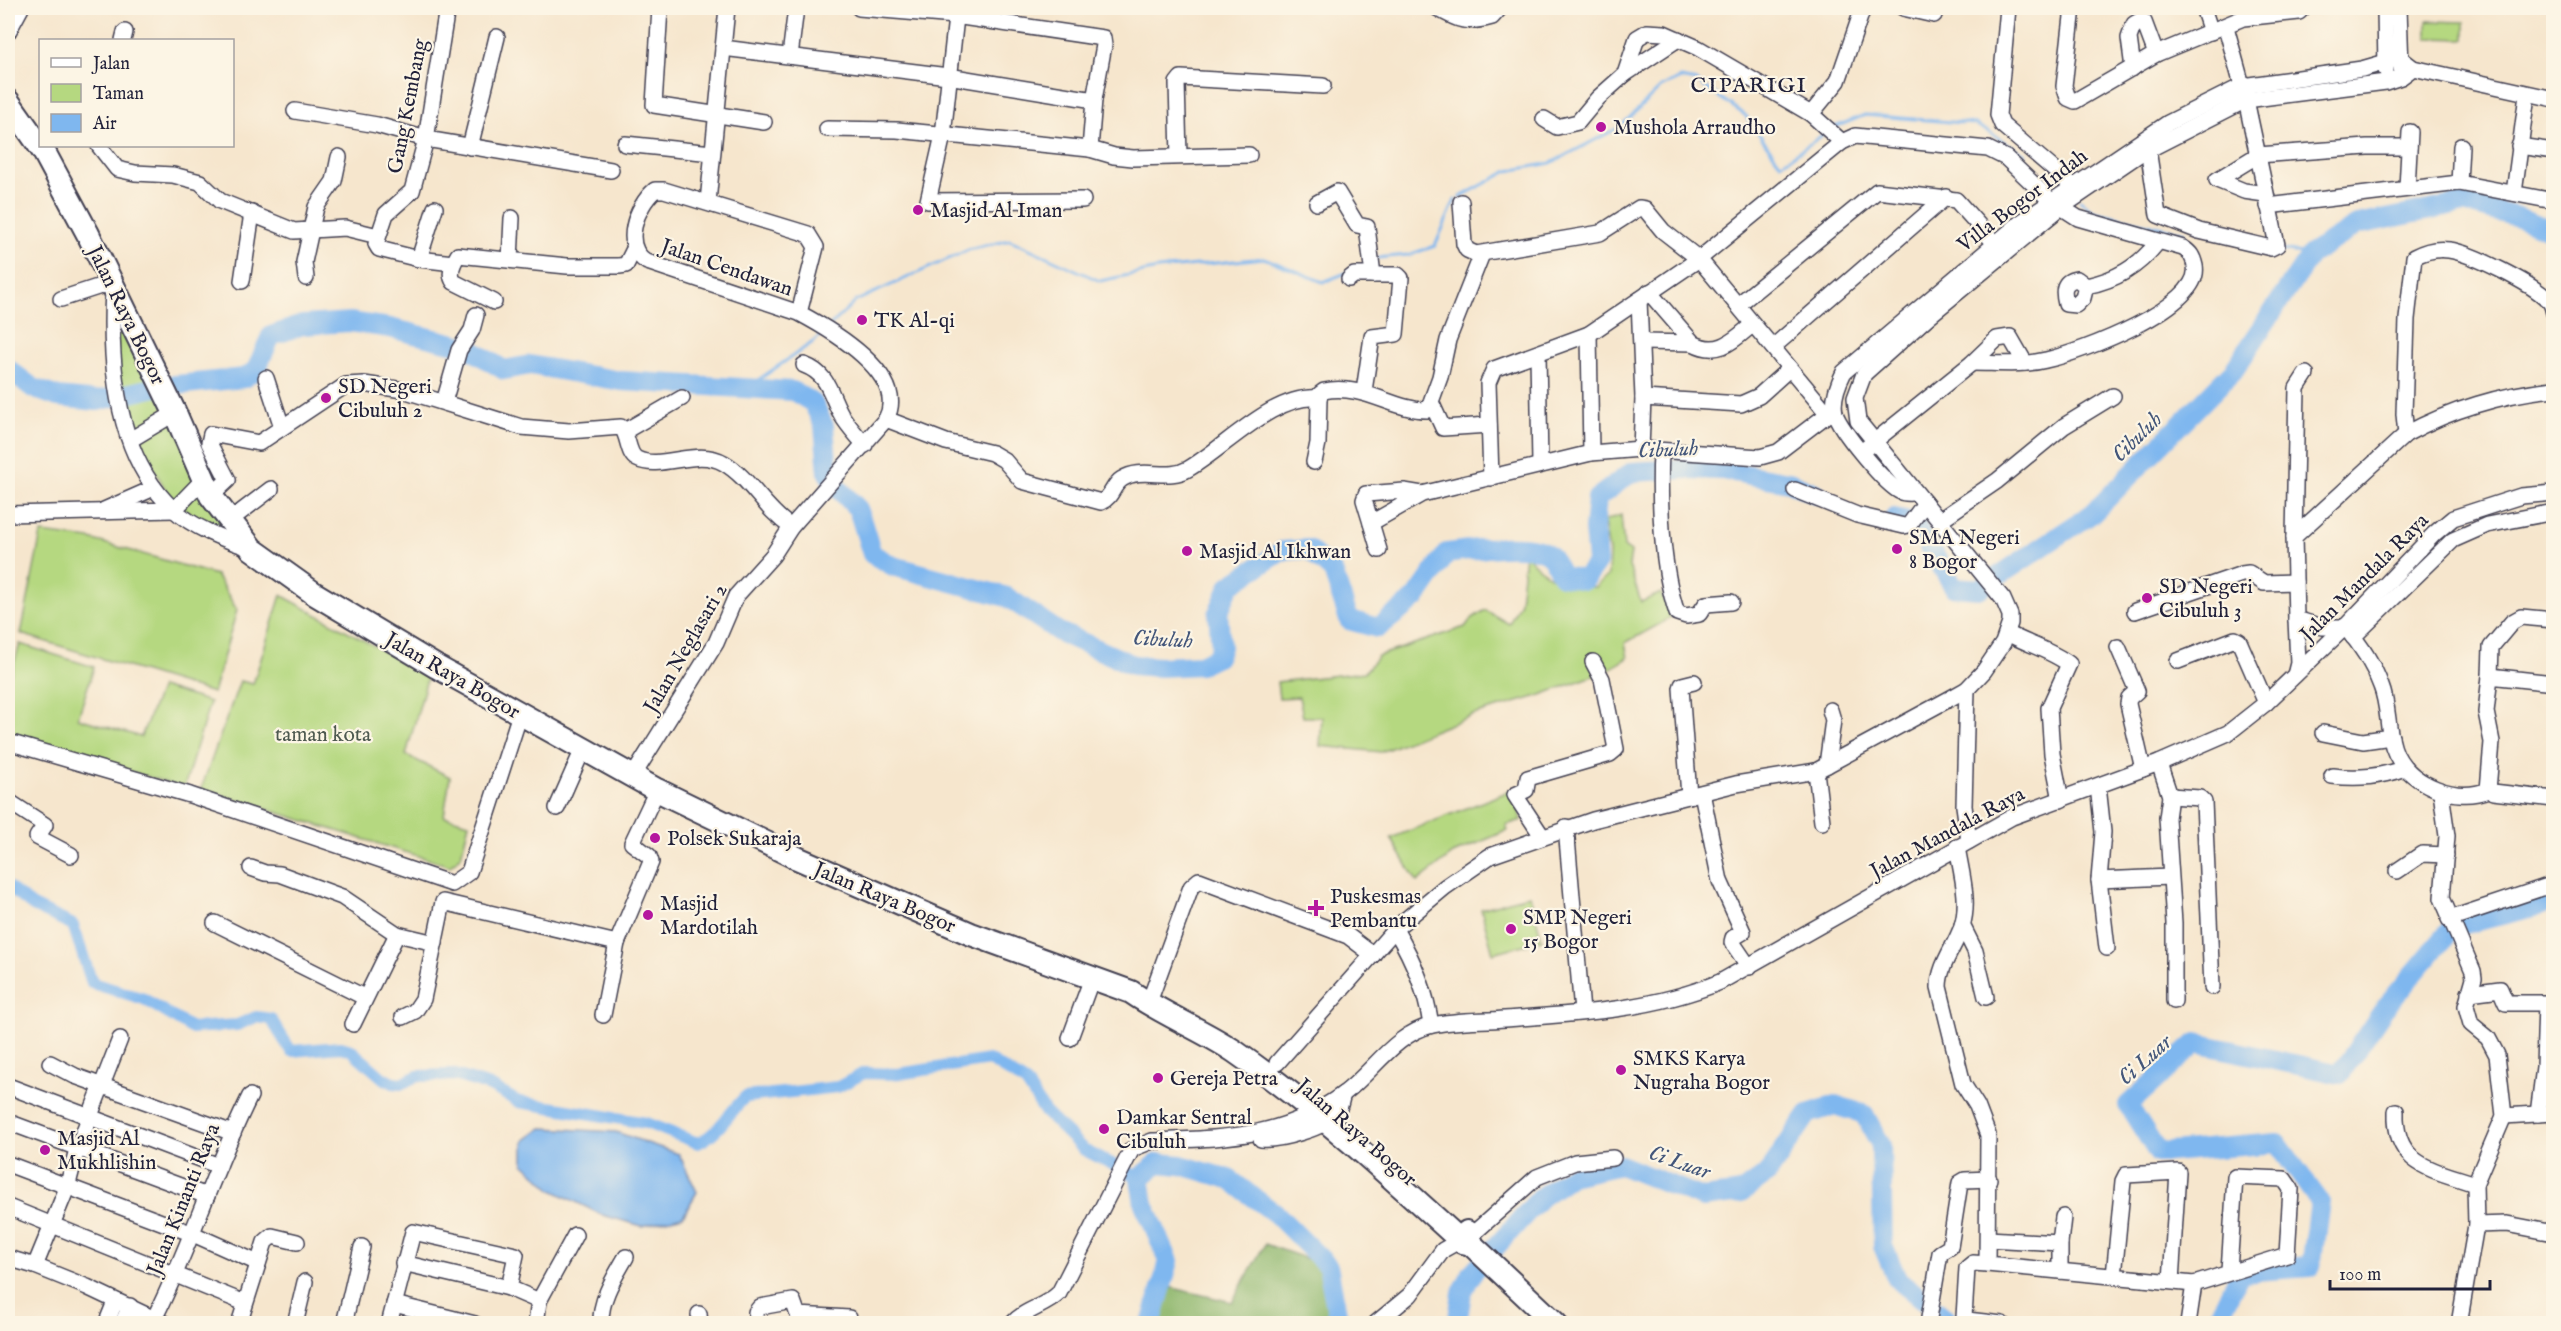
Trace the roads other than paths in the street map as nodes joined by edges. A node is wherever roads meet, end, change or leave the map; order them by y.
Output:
1 (21, 8) edge
2 (447, 8) edge
3 (660, 8) edge
4 (727, 8) edge
5 (796, 8) edge
6 (859, 8) edge
7 (1441, 8) edge
8 (1500, 8) edge
9 (1863, 8) edge
10 (1903, 8) edge
11 (2008, 8) edge
12 (2073, 8) edge
13 (2203, 8) edge
14 (2303, 8) edge
15 (2385, 8) edge
16 (2398, 8) edge
17 (956, 12) edge
18 (2240, 13) edge
19 (1934, 15) dead end
20 (2226, 27) junction
21 (8, 32) edge
22 (2211, 32) junction
23 (496, 37) dead end
24 (1678, 39) junction
25 (723, 48) junction
26 (2156, 54) junction
27 (790, 56) junction
28 (2133, 68) junction
29 (2397, 69) junction
30 (1625, 74) junction
31 (948, 76) junction
32 (1323, 86) dead end
33 (2244, 93) junction
34 (2527, 95) junction
35 (2553, 99) edge
36 (1094, 100) junction
37 (8, 101) edge
38 (295, 111) dead end
39 (717, 114) junction
40 (1811, 114) junction
41 (1544, 119) dead end
42 (764, 122) dead end
43 (827, 129) dead end
44 (1834, 134) junction
45 (942, 135) junction
46 (39, 137) edge
47 (426, 139) junction
48 (625, 144) dead end
49 (2461, 146) dead end
50 (2519, 146) junction
51 (100, 147) edge
52 (470, 147) junction
53 (49, 149) edge
54 (1090, 149) junction
55 (2148, 149) junction
56 (2553, 151) edge
57 (712, 153) junction
58 (1249, 155) dead end
59 (2258, 155) junction
60 (1179, 156) junction
61 (339, 157) dead end
62 (611, 170) dead end
63 (2459, 183) junction
64 (2407, 188) junction
65 (2514, 193) junction
66 (2068, 194) junction
67 (1946, 197) junction
68 (1083, 200) dead end
69 (2267, 200) junction
70 (2553, 201) edge
71 (708, 202) junction
72 (1461, 202) dead end
73 (1317, 203) dead end
74 (435, 208) dead end
75 (252, 213) junction
76 (512, 218) dead end
77 (313, 229) junction
78 (378, 236) junction
79 (2157, 243) junction
80 (1999, 249) junction
81 (633, 251) junction
82 (1482, 254) junction
83 (419, 259) junction
84 (1699, 259) junction
85 (510, 260) junction
86 (453, 263) junction
87 (1373, 275) junction
88 (306, 278) dead end
89 (1348, 279) dead end
90 (242, 281) dead end
91 (112, 286) junction
92 (2086, 286) dead end
93 (1644, 296) junction
94 (61, 299) dead end
95 (494, 302) dead end
96 (1738, 304) junction
97 (799, 313) junction
98 (2553, 313) edge
99 (476, 315) dead end
100 (1753, 324) junction
101 (1589, 334) junction
102 (1642, 342) junction
103 (1693, 343) junction
104 (1773, 347) junction
105 (1538, 354) junction
106 (1972, 363) junction
107 (2025, 363) junction
108 (804, 365) dead end
109 (1789, 369) junction
110 (2306, 375) dead end
111 (266, 378) dead end
112 (1839, 381) junction
113 (2553, 389) edge
114 (1364, 392) junction
115 (1810, 393) junction
116 (2113, 396) dead end
117 (682, 398) dead end
118 (1318, 398) junction
119 (1643, 398) junction
120 (444, 402) junction
121 (1432, 404) junction
122 (173, 410) junction
123 (1832, 414) junction
124 (886, 419) junction
125 (1489, 425) junction
126 (282, 427) junction
127 (625, 431) junction
128 (2406, 434) junction
129 (130, 440) junction
130 (865, 445) junction
131 (1867, 447) junction
132 (1641, 449) junction
133 (1591, 453) junction
134 (1661, 457) junction
135 (1314, 462) dead end
136 (1540, 464) junction
137 (1491, 478) junction
138 (154, 488) junction
139 (207, 488) junction
140 (271, 489) dead end
141 (1795, 490) dead end
142 (2553, 493) edge
143 (1422, 494) junction
144 (1920, 498) junction
145 (174, 510) junction
146 (2553, 512) edge
147 (99, 513) junction
148 (8, 514) edge
149 (1940, 520) junction
150 (229, 521) junction
151 (1371, 523) junction
152 (791, 527) junction
153 (2294, 537) junction
154 (252, 549) junction
155 (1378, 550) dead end
156 (2295, 582) junction
157 (1731, 602) dead end
158 (2135, 611) dead end
159 (2296, 619) junction
160 (2553, 620) edge
161 (2349, 632) junction
162 (2007, 633) junction
163 (2118, 647) dead end
164 (2178, 661) dead end
165 (1593, 662) dead end
166 (2295, 675) junction
167 (2490, 676) junction
168 (1694, 682) dead end
169 (2553, 683) edge
170 (1967, 689) junction
171 (2266, 703) junction
172 (1830, 710) dead end
173 (520, 714) junction
174 (2323, 733) dead end
175 (2391, 737) junction
176 (8, 742) edge
177 (583, 749) junction
178 (2159, 763) junction
179 (1822, 768) junction
180 (2405, 768) junction
181 (2143, 769) junction
182 (633, 776) junction
183 (2332, 776) dead end
184 (2098, 786) junction
185 (657, 790) junction
186 (2441, 792) junction
187 (2493, 792) dead end
188 (1695, 794) junction
189 (2170, 796) junction
190 (2553, 799) edge
191 (2061, 800) junction
192 (8, 801) edge
193 (557, 808) dead end
194 (1822, 822) dead end
195 (1566, 827) junction
196 (1542, 836) junction
197 (1963, 844) junction
198 (72, 855) dead end
199 (2446, 855) junction
200 (251, 868) dead end
201 (2397, 871) dead end
202 (2170, 877) junction
203 (2099, 880) junction
204 (2553, 884) edge
205 (215, 923) dead end
206 (1962, 925) junction
207 (2452, 925) junction
208 (1395, 931) junction
209 (397, 934) junction
210 (435, 943) junction
211 (616, 943) junction
212 (2107, 948) dead end
213 (1373, 955) junction
214 (1749, 967) junction
215 (1092, 978) junction
216 (2212, 987) dead end
217 (1141, 993) junction
218 (2469, 993) junction
219 (1986, 996) dead end
220 (364, 997) junction
221 (2174, 1001) dead end
222 (2550, 1003) edge
223 (1582, 1012) junction
224 (603, 1015) dead end
225 (403, 1017) dead end
226 (353, 1024) dead end
227 (1431, 1025) junction
228 (1070, 1038) dead end
229 (120, 1039) dead end
230 (50, 1063) dead end
231 (1276, 1063) junction
232 (8, 1086) edge
233 (103, 1086) junction
234 (250, 1096) dead end
235 (1329, 1109) junction
236 (2396, 1111) dead end
237 (2546, 1113) edge
238 (2504, 1116) junction
239 (88, 1118) junction
240 (8, 1122) edge
241 (232, 1134) junction
242 (77, 1149) junction
243 (1613, 1158) dead end
244 (8, 1164) edge
245 (219, 1166) junction
246 (1989, 1179) junction
247 (2475, 1184) junction
248 (67, 1188) junction
249 (207, 1196) junction
250 (8, 1207) edge
251 (2063, 1217) dead end
252 (51, 1225) junction
253 (2476, 1225) junction
254 (2553, 1233) edge
255 (193, 1234) junction
256 (575, 1235) dead end
257 (1988, 1239) junction
258 (1468, 1241) junction
259 (297, 1242) dead end
260 (2060, 1242) junction
261 (362, 1247) dead end
262 (626, 1257) dead end
263 (8, 1258) edge
264 (258, 1263) junction
265 (403, 1263) junction
266 (1987, 1264) junction
267 (35, 1266) junction
268 (2060, 1271) junction
269 (2229, 1271) junction
270 (176, 1274) junction
271 (2114, 1276) junction
272 (305, 1281) dead end
273 (2171, 1281) junction
274 (2194, 1284) junction
275 (508, 1288) junction
276 (539, 1301) junction
277 (115, 1302) junction
278 (245, 1303) junction
279 (394, 1304) junction
280 (130, 1306) junction
281 (756, 1312) dead end
282 (1930, 1312) edge
283 (160, 1320) edge
284 (105, 1323) edge
285 (122, 1323) edge
286 (239, 1323) edge
287 (295, 1323) edge
288 (344, 1323) edge
289 (389, 1323) edge
290 (475, 1323) edge
291 (536, 1323) edge
292 (601, 1323) edge
293 (849, 1323) edge
294 (1012, 1323) edge
295 (1375, 1323) edge
296 (1556, 1323) edge
297 (2002, 1323) edge
298 (2188, 1323) edge
299 (2459, 1323) edge

1 - 21 street
2 - 47 street, Gang Kembang
3 - 39 street
4 - 25 street
5 - 27 street
6 - 17 street
7 - 8 street
9 - 40 street
10 - 19 street
11 - 66 street
12 - 28 street
13 - 22 street
14 - 18 street
15 - 29 street
16 - 29 street
17 - 31 street
17 - 36 street
18 - 20 street
20 - 22 street
20 - 33 street
22 - 26 street
23 - 52 street
24 - 30 street
24 - 30 street
24 - 40 street
25 - 27 street
25 - 39 street
26 - 28 street
26 - 28 street
27 - 31 street
29 - 33 street, Villa Bogor Indah
29 - 34 street
30 - 41 street
31 - 36 street
31 - 45 street
32 - 60 street
33 - 55 street, Villa Bogor Indah
33 - 59 street
33 - 66 street, Villa Bogor Indah
34 - 35 street
34 - 50 street
36 - 54 street
37 - 46 highway, Jalan Raya Bogor
38 - 47 street
39 - 42 street
39 - 57 street
40 - 44 street
43 - 45 street
44 - 66 street
44 - 84 street
45 - 54 street
45 - 68 street
47 - 52 street
47 - 78 street, Gang Kembang
48 - 57 street
49 - 63 street
50 - 56 street
50 - 65 street
51 - 75 street
52 - 62 street
53 - 91 highway, Jalan Raya Bogor
54 - 60 street
55 - 66 street, Villa Bogor Indah
55 - 69 street
57 - 71 street
58 - 60 street
59 - 64 street
59 - 69 street
59 - 69 street
61 - 77 street
63 - 64 street
63 - 65 street
64 - 69 street
65 - 70 street
66 - 79 street
66 - 80 street, Villa Bogor Indah
67 - 80 street
67 - 96 street
67 - 104 street
71 - 81 street, Jalan Cendawan
71 - 97 street
72 - 82 street
73 - 87 street
74 - 83 street
75 - 77 street
75 - 90 street
76 - 85 street
77 - 78 street
77 - 88 street
78 - 83 street
79 - 92 street
79 - 107 street
80 - 112 street, Villa Bogor Indah
80 - 131 street, Villa Bogor Indah
81 - 85 street
81 - 97 street, Jalan Cendawan
82 - 84 street, Villa Bogor Indah
82 - 121 street
83 - 86 street
84 - 93 street
84 - 96 street, Villa Bogor Indah
85 - 86 street
86 - 95 street
87 - 89 street
87 - 114 street
91 - 94 street
91 - 122 highway, Jalan Raya Bogor
91 - 129 street
93 - 101 street
93 - 102 street
93 - 103 street
96 - 100 street, Villa Bogor Indah
97 - 124 street, Jalan Cendawan
98 - 128 street
99 - 120 street
100 - 103 street
100 - 104 street, Villa Bogor Indah
101 - 105 street
101 - 133 street
102 - 103 street
102 - 119 street
104 - 109 street, Villa Bogor Indah
105 - 125 street
105 - 136 street
106 - 107 street
106 - 107 street
106 - 131 street
108 - 130 street
109 - 115 street, Villa Bogor Indah
109 - 119 street
110 - 153 street
111 - 126 street
112 - 115 street
112 - 123 street
113 - 128 street
114 - 118 street
114 - 121 street
115 - 123 street, Villa Bogor Indah
116 - 149 street
117 - 127 street
118 - 124 street
118 - 135 street
119 - 132 street
120 - 126 street
120 - 127 street
121 - 125 street
122 - 129 street
122 - 139 highway, Jalan Raya Bogor
123 - 131 street, Villa Bogor Indah
123 - 134 street
124 - 130 street
125 - 137 street
126 - 139 street
127 - 152 street
128 - 153 street
129 - 138 street
130 - 152 street, Jalan Neglasari 2
131 - 144 street, Villa Bogor Indah
132 - 133 street
132 - 134 street
133 - 136 street
134 - 157 street
136 - 137 street
137 - 143 street
138 - 145 street
138 - 147 street
139 - 145 street
139 - 150 highway, Jalan Raya Bogor
140 - 150 street
141 - 144 street
142 - 161 street, Jalan Mandala Raya
143 - 151 street
143 - 151 street
144 - 149 street, Villa Bogor Indah
145 - 147 street
145 - 154 street
146 - 161 street
147 - 148 street
149 - 162 street, Villa Bogor Indah
150 - 154 highway, Jalan Raya Bogor
151 - 155 street
152 - 182 street, Jalan Neglasari 2
153 - 156 street
154 - 173 highway, Jalan Raya Bogor
156 - 158 street
156 - 159 street
159 - 161 street
159 - 166 street
160 - 167 street
161 - 166 street, Jalan Mandala Raya
161 - 175 street
162 - 170 street
162 - 191 street
163 - 181 street
164 - 171 street
165 - 196 street
166 - 171 street, Jalan Mandala Raya
167 - 169 street
167 - 186 street
168 - 188 street
170 - 179 street
170 - 197 street
171 - 178 street, Jalan Mandala Raya
172 - 179 street
173 - 176 street
173 - 177 highway, Jalan Raya Bogor
174 - 175 street
175 - 180 street
177 - 182 highway, Jalan Raya Bogor
177 - 193 street
178 - 181 street, Jalan Mandala Raya
178 - 189 street
179 - 188 street
179 - 194 street
180 - 183 street
180 - 186 street
181 - 184 street, Jalan Mandala Raya
182 - 185 highway, Jalan Raya Bogor
184 - 191 street, Jalan Mandala Raya
184 - 203 street
185 - 211 street
185 - 215 highway, Jalan Raya Bogor
186 - 199 street
187 - 190 street
188 - 195 street
188 - 214 street
189 - 202 street
189 - 216 street
191 - 197 street, Jalan Mandala Raya
192 - 198 street
195 - 196 street
195 - 223 street
196 - 208 street
197 - 206 street
197 - 214 street, Jalan Mandala Raya
199 - 201 street
199 - 207 street
200 - 209 street
202 - 203 street
202 - 221 street
203 - 212 street
204 - 207 street
205 - 220 street
206 - 219 street
206 - 246 street
207 - 218 street
208 - 213 street
208 - 227 street
209 - 210 street
209 - 220 street
210 - 211 street
210 - 225 street
211 - 224 street
213 - 217 street
213 - 231 street
214 - 223 street, Jalan Mandala Raya
215 - 217 highway, Jalan Raya Bogor
215 - 228 street
217 - 231 highway, Jalan Raya Bogor
217 - 235 highway, Jalan Raya Bogor
218 - 222 street
218 - 238 street
220 - 226 street
222 - 237 street
223 - 227 street, Jalan Mandala Raya
227 - 235 street, Jalan Mandala Raya
229 - 233 street
230 - 233 street
231 - 235 highway, Jalan Raya Bogor
232 - 239 street
233 - 239 street
233 - 241 street
234 - 241 street, Jalan Kinanti Raya
235 - 258 highway, Jalan Raya Bogor
235 - 294 street, Jalan Mandala Raya
236 - 247 street
237 - 238 street
238 - 247 street
239 - 242 street
239 - 245 street
240 - 242 street
241 - 245 street, Jalan Kinanti Raya
242 - 248 street
242 - 249 street
243 - 258 street
244 - 248 street
245 - 249 street, Jalan Kinanti Raya
246 - 257 street
246 - 282 street
247 - 253 street
248 - 252 street
248 - 255 street
249 - 255 street, Jalan Kinanti Raya
250 - 252 street
251 - 260 street
252 - 267 street
252 - 270 street
253 - 254 street
253 - 299 street
255 - 264 street
255 - 270 street, Jalan Kinanti Raya
256 - 276 street
257 - 260 street
257 - 266 street
258 - 295 street
258 - 296 highway, Jalan Raya Bogor
259 - 264 street
260 - 268 street
261 - 288 street
262 - 292 street
263 - 267 street
264 - 278 street
265 - 275 street
265 - 275 street
265 - 279 street
266 - 268 street
266 - 297 street
267 - 277 street
268 - 271 street
269 - 269 street
269 - 274 street
270 - 278 street
270 - 283 street, Jalan Kinanti Raya
271 - 273 street
271 - 273 street
272 - 287 street
273 - 274 street
274 - 298 street
275 - 276 street
276 - 291 street
277 - 280 street
277 - 284 street
278 - 286 street
279 - 289 street
279 - 290 street
280 - 283 street
280 - 285 street
281 - 293 street

